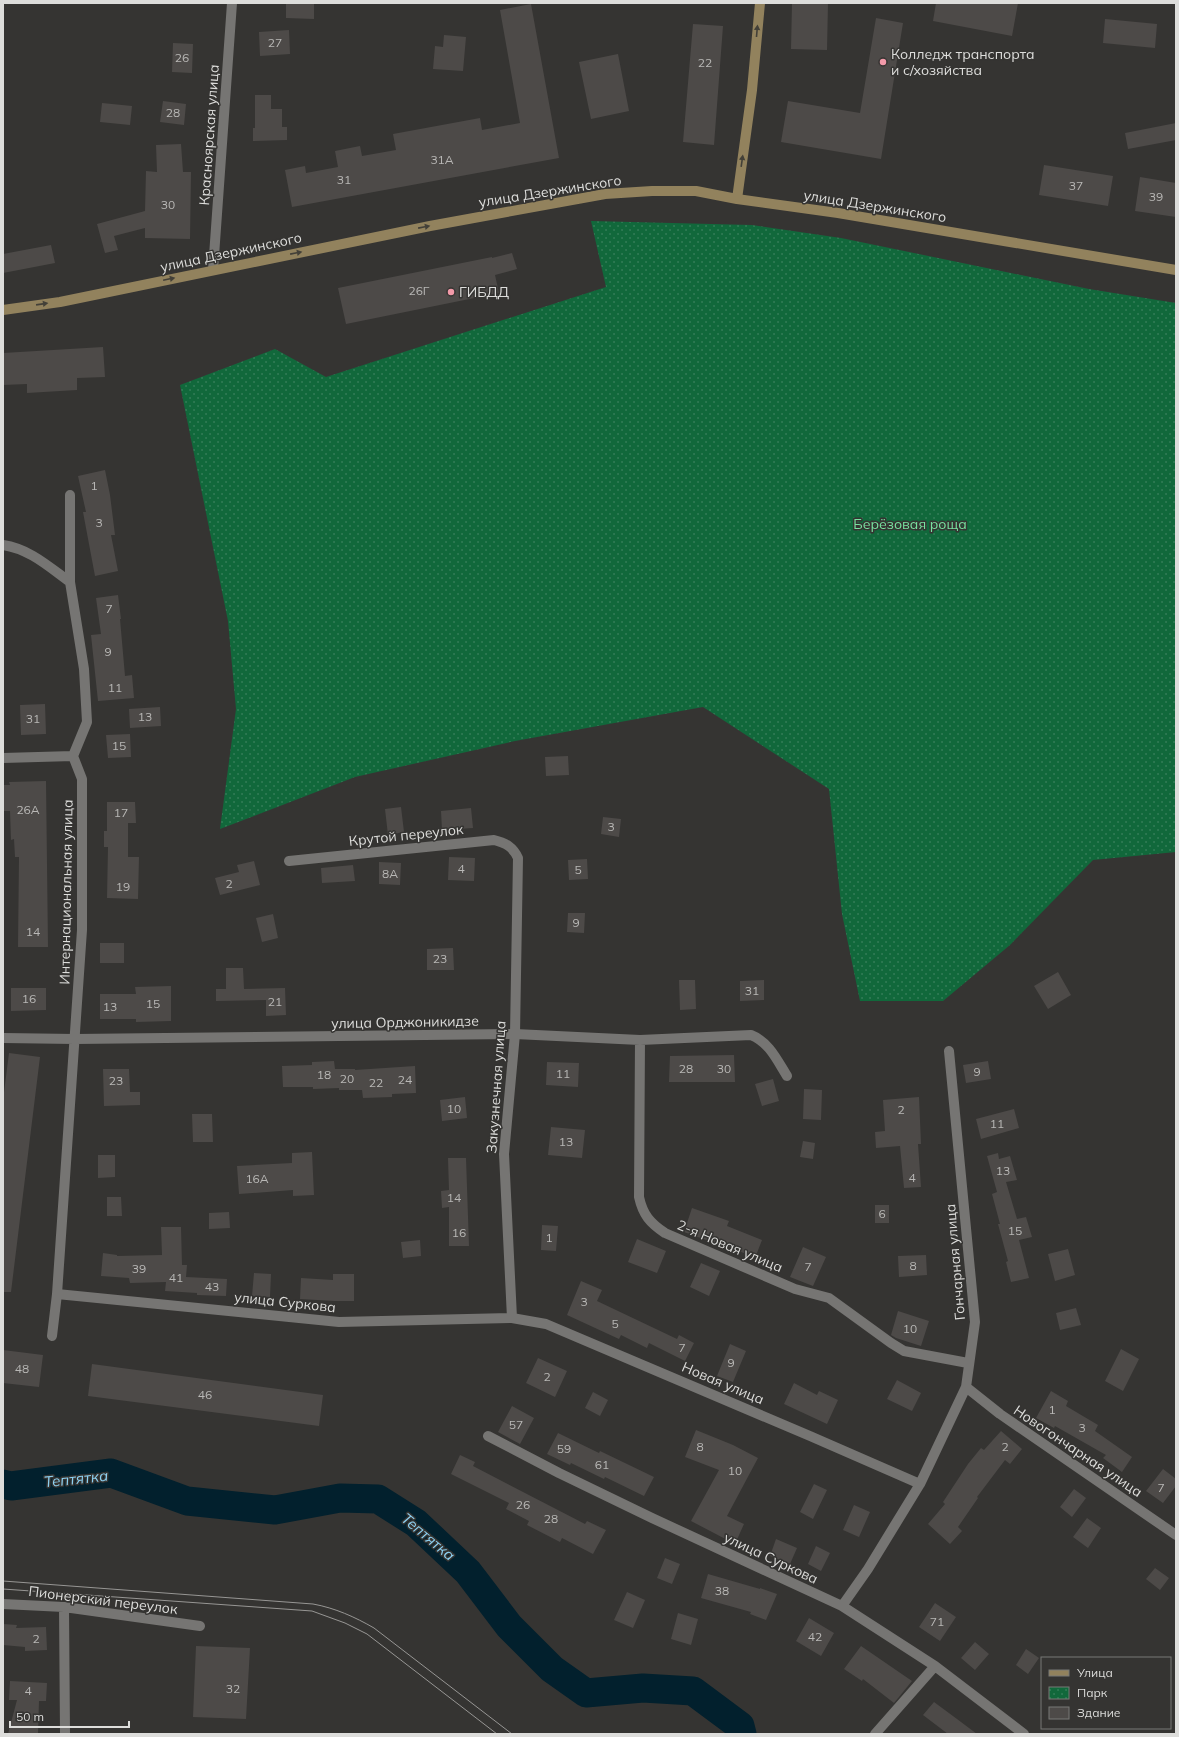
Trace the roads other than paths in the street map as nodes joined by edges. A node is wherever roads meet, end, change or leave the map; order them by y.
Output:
1 (232, 3) edge
2 (760, 3) edge
3 (737, 199) junction
4 (213, 270) junction
5 (1176, 270) edge
6 (3, 310) edge
7 (70, 495) dead end
8 (3, 545) edge
9 (70, 582) junction
10 (73, 756) junction
11 (3, 758) edge
12 (518, 858) joint
13 (289, 861) dead end
14 (515, 1034) junction
15 (3, 1038) edge
16 (76, 1039) junction
17 (640, 1040) junction
18 (949, 1051) dead end
19 (787, 1076) dead end
20 (57, 1294) junction
21 (512, 1318) junction
22 (52, 1336) dead end
23 (968, 1363) junction
24 (966, 1387) junction
25 (488, 1436) dead end
26 (920, 1484) junction
27 (1176, 1535) edge
28 (3, 1604) edge
29 (842, 1606) junction
30 (64, 1607) junction
31 (200, 1626) dead end
32 (935, 1666) junction
33 (65, 1734) edge
34 (875, 1734) edge
35 (1024, 1734) edge

1 - 4 street, Красноярская улица
3 -> 2 main road
4 -> 3 main road, улица Дзержинского
3 - 5 main road, улица Дзержинского
6 -> 4 main road, улица Дзержинского
7 - 9 street
8 - 9 street
9 - 10 street
10 - 11 street
10 - 16 street, Интернациональная улица
12 - 13 street, Крутой переулок
12 - 14 street, Закузнечная улица
14 - 16 street, улица Орджоникидзе
14 - 17 street, улица Орджоникидзе
14 - 21 street, Закузнечная улица
15 - 16 street, улица Орджоникидзе
16 - 20 street, Интернациональная улица
17 - 19 street, улица Орджоникидзе
17 - 23 street, 2-я Новая улица
18 - 23 street, Гончарная улица
20 - 21 street, улица Суркова
20 - 22 street, Интернациональная улица
21 - 26 street, Новая улица
23 - 24 street, Гончарная улица
24 - 26 street, Гончарная улица
24 - 27 street, Новогончарная улица
25 - 29 street, улица Суркова
26 - 29 street, Гончарная улица
28 - 30 street, Пионерский переулок
29 - 32 street, улица Суркова
30 - 31 street, Пионерский переулок
30 - 33 street
32 - 34 street
32 - 35 street, улица Суркова

